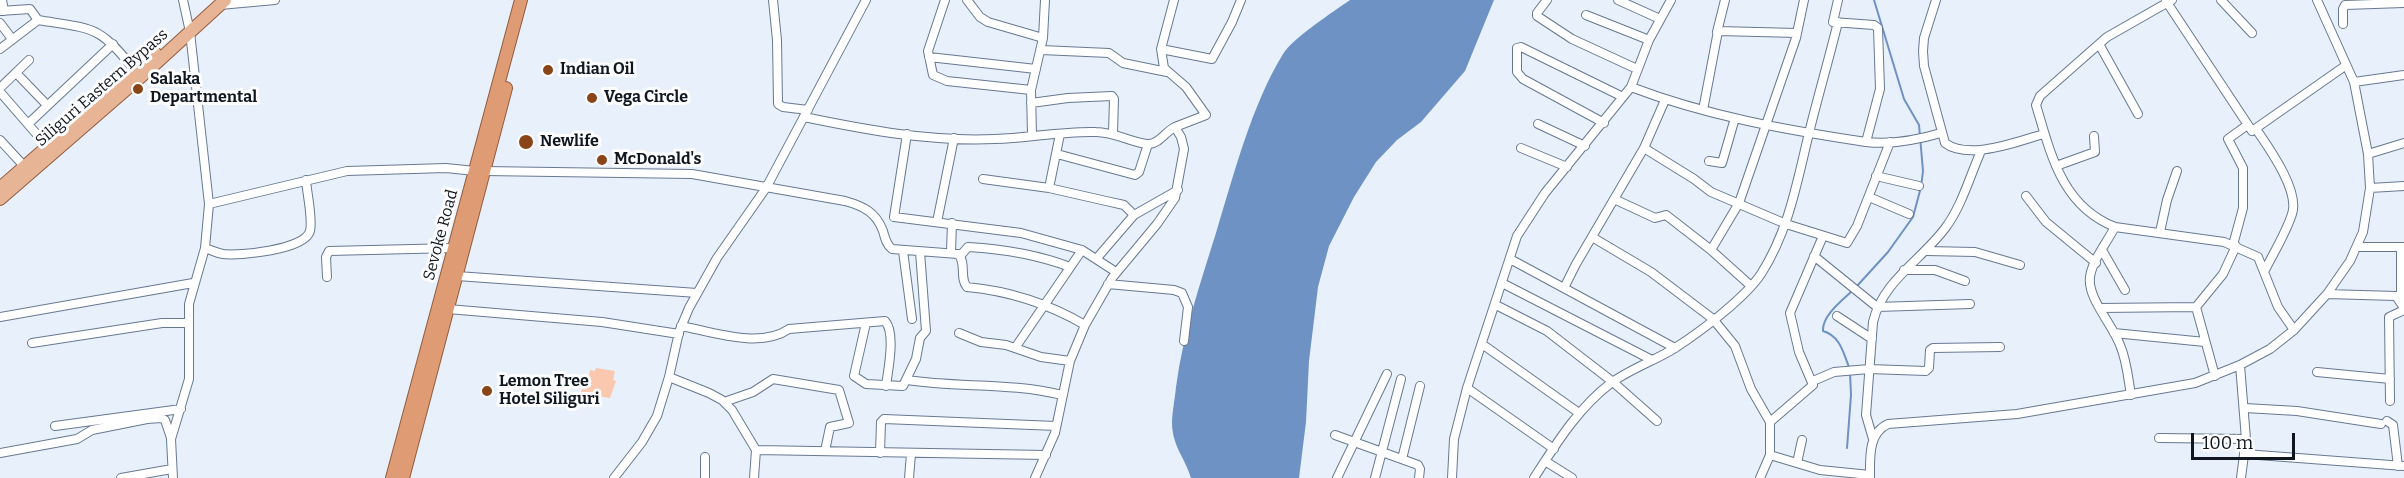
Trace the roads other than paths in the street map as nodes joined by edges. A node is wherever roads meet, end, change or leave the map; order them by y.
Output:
1 (2, 0) edge
2 (183, 0) edge
3 (275, 0) edge
4 (520, 0) edge
5 (529, 0) edge
6 (773, 0) edge
7 (866, 0) edge
8 (945, 0) edge
9 (967, 0) edge
10 (1045, 0) edge
11 (1174, 0) edge
12 (1241, 0) edge
13 (1547, 0) edge
14 (1618, 0) edge
15 (1671, 0) edge
16 (1725, 0) edge
17 (1804, 0) edge
18 (1838, 0) edge
19 (1936, 0) edge
20 (2221, 0) edge
21 (2317, 0) edge
22 (2168, 1) edge
23 (220, 2) edge
24 (2404, 3) edge
25 (2, 11) edge
26 (1586, 15) dead end
27 (1659, 19) junction
28 (38, 20) junction
29 (1838, 22) junction
30 (0, 23) edge
31 (2343, 24) dead end
32 (189, 28) junction
33 (1717, 32) junction
34 (1797, 33) junction
35 (2252, 33) dead end
36 (1043, 38) junction
37 (12, 39) junction
38 (1649, 40) junction
39 (113, 44) junction
40 (2099, 45) junction
41 (0, 49) edge
42 (1161, 49) junction
43 (1041, 50) junction
44 (929, 57) junction
45 (29, 60) dead end
46 (2345, 66) junction
47 (1036, 69) junction
48 (1637, 69) junction
49 (135, 71) junction
50 (1167, 72) junction
51 (2404, 75) edge
52 (20, 76) dead end
53 (2354, 82) junction
54 (1631, 87) junction
55 (0, 90) edge
56 (1031, 90) junction
57 (1623, 97) junction
58 (1665, 100) junction
59 (1031, 103) junction
60 (47, 105) junction
61 (1703, 110) junction
62 (806, 113) junction
63 (2138, 114) dead end
64 (1736, 118) junction
65 (1604, 123) junction
66 (28, 124) junction
67 (1538, 124) dead end
68 (1765, 126) junction
69 (2246, 126) junction
70 (1175, 127) junction
71 (2256, 129) junction
72 (1809, 132) junction
73 (1113, 133) junction
74 (1941, 133) junction
75 (907, 134) junction
76 (1060, 134) junction
77 (2044, 134) junction
78 (1032, 135) junction
79 (2094, 136) dead end
80 (954, 138) junction
81 (0, 140) edge
82 (1866, 142) junction
83 (1890, 142) junction
84 (2404, 143) edge
85 (1148, 144) junction
86 (47, 146) junction
87 (1585, 146) junction
88 (1521, 148) dead end
89 (1644, 148) junction
90 (1981, 151) junction
91 (1057, 154) junction
92 (2368, 154) junction
93 (1709, 161) dead end
94 (24, 166) junction
95 (2056, 166) junction
96 (1567, 167) junction
97 (480, 171) junction
98 (2177, 171) dead end
99 (1876, 176) junction
100 (983, 179) dead end
101 (306, 180) junction
102 (1919, 186) dead end
103 (2404, 186) edge
104 (0, 188) edge
105 (766, 188) junction
106 (1049, 188) junction
107 (2370, 188) junction
108 (1178, 190) junction
109 (2026, 196) dead end
110 (1869, 197) junction
111 (1614, 199) junction
112 (0, 200) edge
113 (209, 204) junction
114 (1738, 204) junction
115 (1909, 214) dead end
116 (1134, 215) junction
117 (894, 217) junction
118 (878, 219) junction
119 (937, 222) junction
120 (952, 224) junction
121 (1786, 224) junction
122 (2115, 227) junction
123 (2160, 232) junction
124 (1823, 236) junction
125 (1592, 237) junction
126 (2234, 245) junction
127 (2357, 247) junction
128 (2402, 247) edge
129 (205, 248) junction
130 (454, 248) junction
131 (1082, 250) junction
132 (1711, 250) junction
133 (2102, 250) junction
134 (903, 251) junction
135 (1927, 251) junction
136 (920, 252) junction
137 (951, 252) junction
138 (961, 255) junction
139 (1814, 256) junction
140 (1097, 258) junction
141 (1510, 259) junction
142 (2096, 263) junction
143 (2020, 265) dead end
144 (1070, 267) junction
145 (1904, 270) junction
146 (2265, 270) junction
147 (1116, 272) junction
148 (457, 276) junction
149 (327, 277) dead end
150 (1965, 281) dead end
151 (193, 283) junction
152 (1502, 283) junction
153 (1108, 284) junction
154 (1751, 286) junction
155 (1564, 288) junction
156 (2125, 290) dead end
157 (697, 293) junction
158 (2327, 294) junction
159 (1970, 304) dead end
160 (1044, 305) junction
161 (1496, 305) junction
162 (1877, 307) junction
163 (2196, 307) junction
164 (2403, 307) edge
165 (2100, 308) junction
166 (448, 309) junction
167 (1837, 316) dead end
168 (0, 317) edge
169 (912, 319) dead end
170 (1713, 319) junction
171 (187, 323) junction
172 (866, 323) junction
173 (1085, 325) junction
174 (680, 330) junction
175 (2294, 330) junction
176 (959, 333) dead end
177 (2114, 333) junction
178 (1872, 339) junction
179 (1184, 341) dead end
180 (2205, 342) junction
181 (32, 343) dead end
182 (1482, 344) junction
183 (2000, 347) dead end
184 (1015, 348) junction
185 (1675, 348) junction
186 (1652, 360) junction
187 (1070, 361) junction
188 (2240, 365) junction
189 (1869, 369) junction
190 (2317, 372) dead end
191 (1387, 374) dead end
192 (2215, 376) junction
193 (669, 377) junction
194 (1401, 379) dead end
195 (2390, 379) junction
196 (907, 380) junction
197 (1813, 381) junction
198 (1612, 382) junction
199 (886, 386) junction
200 (1420, 386) dead end
201 (1467, 388) junction
202 (1062, 395) junction
203 (2131, 395) junction
204 (2390, 401) dead end
205 (724, 402) junction
206 (2245, 408) junction
207 (181, 409) junction
208 (1579, 413) junction
209 (1657, 422) dead end
210 (1770, 422) junction
211 (55, 426) dead end
212 (1056, 426) junction
213 (1335, 435) dead end
214 (2159, 438) dead end
215 (171, 439) junction
216 (1873, 439) junction
217 (2246, 439) junction
218 (1802, 440) dead end
219 (1356, 442) junction
220 (1554, 449) junction
221 (756, 450) junction
222 (825, 451) junction
223 (1383, 451) junction
224 (0, 453) edge
225 (880, 453) junction
226 (911, 454) junction
227 (2245, 454) junction
228 (1046, 455) junction
229 (1770, 455) junction
230 (705, 457) dead end
231 (1402, 459) junction
232 (1545, 461) junction
233 (1797, 463) junction
234 (2401, 466) edge
235 (172, 469) junction
236 (1819, 474) edge
237 (1377, 477) edge
238 (1870, 477) edge
239 (121, 478) edge
240 (173, 478) edge
241 (392, 478) edge
242 (403, 478) edge
243 (614, 478) edge
244 (705, 478) edge
245 (754, 478) edge
246 (909, 478) edge
247 (1035, 478) edge
248 (1337, 478) edge
249 (1419, 478) edge
250 (1452, 478) edge
251 (1534, 478) edge
252 (1572, 478) edge
253 (1761, 478) edge
254 (2241, 478) edge

1 - 25 street
2 - 32 street
3 - 23 street
4 - 97 highway, Sevoke Road
5 - 97 highway, Sevoke Road
6 - 62 street
7 - 62 street
8 - 44 street
9 - 36 street
10 - 36 street
11 - 42 street
12 - 42 street
13 - 48 street
14 - 27 street
15 - 27 street
16 - 33 street
17 - 34 street
18 - 29 street
19 - 74 street
20 - 35 street
21 - 46 street
22 - 40 street
22 - 69 street
23 - 32 main road, Siliguri Eastern Bypass
24 - 31 street
25 - 28 street
26 - 38 street
27 - 38 street
28 - 37 street
28 - 39 street
29 - 72 street
29 - 82 street
30 - 37 street
32 - 49 main road, Siliguri Eastern Bypass
32 - 112 main road, Siliguri Eastern Bypass
32 - 113 street
33 - 34 street
33 - 61 street
34 - 68 street
36 - 43 street
37 - 41 street
38 - 48 street
39 - 49 street
39 - 60 street
40 - 63 street
40 - 77 street
42 - 50 street
43 - 47 street
43 - 50 street
44 - 47 street
44 - 56 street
45 - 55 street
46 - 53 street
46 - 71 street
47 - 56 street
48 - 54 street
49 - 86 main road, Siliguri Eastern Bypass
50 - 70 street
51 - 53 street
52 - 60 street
53 - 92 street
54 - 57 street
54 - 58 street
55 - 66 street
56 - 59 street
57 - 65 street
57 - 65 street
58 - 61 street
58 - 89 street
59 - 73 street
59 - 78 street
60 - 66 street
61 - 64 street
62 - 75 street
62 - 105 street
64 - 68 street
64 - 93 street
65 - 87 street
66 - 86 street
67 - 87 street
68 - 72 street
68 - 114 street
69 - 71 street
69 - 126 street
70 - 85 street
70 - 108 street
71 - 146 street
72 - 82 street
72 - 121 street
73 - 76 street
73 - 85 street
74 - 83 street
74 - 90 street
75 - 80 street
75 - 117 street
76 - 78 street
76 - 91 street
77 - 90 street
77 - 95 street
78 - 80 street
79 - 95 street
80 - 119 street
81 - 94 street
82 - 83 street
83 - 99 street
84 - 92 street
85 - 91 street
86 - 94 main road, Siliguri Eastern Bypass
87 - 96 street
88 - 96 street
89 - 111 street
89 - 114 street
90 - 135 street
91 - 106 street
92 - 107 street
94 - 104 main road, Siliguri Eastern Bypass
95 - 122 street
96 - 141 street
97 - 101 street
97 - 105 street
97 - 130 highway, Sevoke Road
97 - 148 highway, Sevoke Road
98 - 123 street
99 - 102 street
99 - 110 street
100 - 106 street
101 - 113 street
101 - 129 street
103 - 107 street
105 - 118 street
105 - 157 street
106 - 116 street
107 - 127 street
108 - 116 street
108 - 147 street
109 - 142 street
110 - 115 street
110 - 124 street
111 - 125 street
111 - 132 street
113 - 129 street
114 - 121 street
114 - 132 street
116 - 140 street
117 - 118 street
117 - 119 street
118 - 134 street
119 - 120 street
120 - 131 street
120 - 137 street
121 - 124 street
121 - 154 street
122 - 123 street
122 - 133 street
123 - 126 street
124 - 139 street
125 - 155 street
125 - 170 street
126 - 146 street
126 - 163 street
127 - 128 street
127 - 158 street
128 - 164 street
129 - 151 street
130 - 149 street
130 - 241 highway, Sevoke Road
131 - 140 street
131 - 144 street
132 - 154 street
133 - 142 street
133 - 156 street
134 - 136 street
134 - 169 street
135 - 143 street
135 - 145 street
136 - 137 street
136 - 196 street
137 - 138 street
138 - 144 street
138 - 160 street
139 - 162 street
139 - 197 street
140 - 147 street
141 - 152 street
141 - 155 street
142 - 165 street
144 - 160 street
145 - 150 street
145 - 162 street
146 - 175 street
147 - 153 street
148 - 157 street
148 - 166 highway, Sevoke Road
151 - 168 street
151 - 171 street
152 - 161 street
152 - 186 street
153 - 173 street
153 - 179 street
154 - 170 street
155 - 185 street
157 - 174 street
158 - 164 street
158 - 175 street
159 - 162 street
160 - 173 street
160 - 184 street
161 - 182 street
161 - 198 street
162 - 178 street
163 - 165 street
163 - 180 street
164 - 195 street
165 - 177 street
166 - 174 street
166 - 242 highway, Sevoke Road
167 - 178 street
170 - 185 street
170 - 210 street
171 - 181 street
171 - 207 street
172 - 174 street
172 - 199 street
172 - 199 street
173 - 187 street
174 - 193 street
175 - 188 street
176 - 184 street
177 - 180 street
177 - 203 street
178 - 189 street
180 - 192 street
182 - 201 street
182 - 208 street
183 - 189 street
184 - 187 street
185 - 186 street
186 - 198 street
187 - 202 street
188 - 192 street
188 - 206 street
189 - 197 street
189 - 216 street
190 - 195 street
191 - 219 street
192 - 203 street
193 - 205 street
193 - 243 street
194 - 223 street
195 - 204 street
196 - 199 street
196 - 202 street
197 - 210 street
198 - 208 street
198 - 209 street
200 - 231 street
201 - 220 street
201 - 250 street
202 - 212 street
203 - 216 street
205 - 221 street
205 - 222 street
206 - 217 street
206 - 234 street
207 - 211 street
207 - 215 street
208 - 220 street
210 - 229 street
212 - 225 street
212 - 228 street
213 - 219 street
214 - 217 street
215 - 224 street
215 - 235 street
216 - 238 street
217 - 227 street
218 - 233 street
219 - 223 street
219 - 248 street
220 - 232 street
221 - 222 street
221 - 245 street
222 - 225 street
223 - 231 street
223 - 237 street
225 - 226 street
226 - 228 street
226 - 246 street
227 - 234 street
227 - 254 street
228 - 247 street
229 - 233 street
229 - 253 street
230 - 244 street
231 - 249 street
232 - 251 street
232 - 252 street
233 - 236 street
235 - 239 street
235 - 240 street
236 - 238 street

